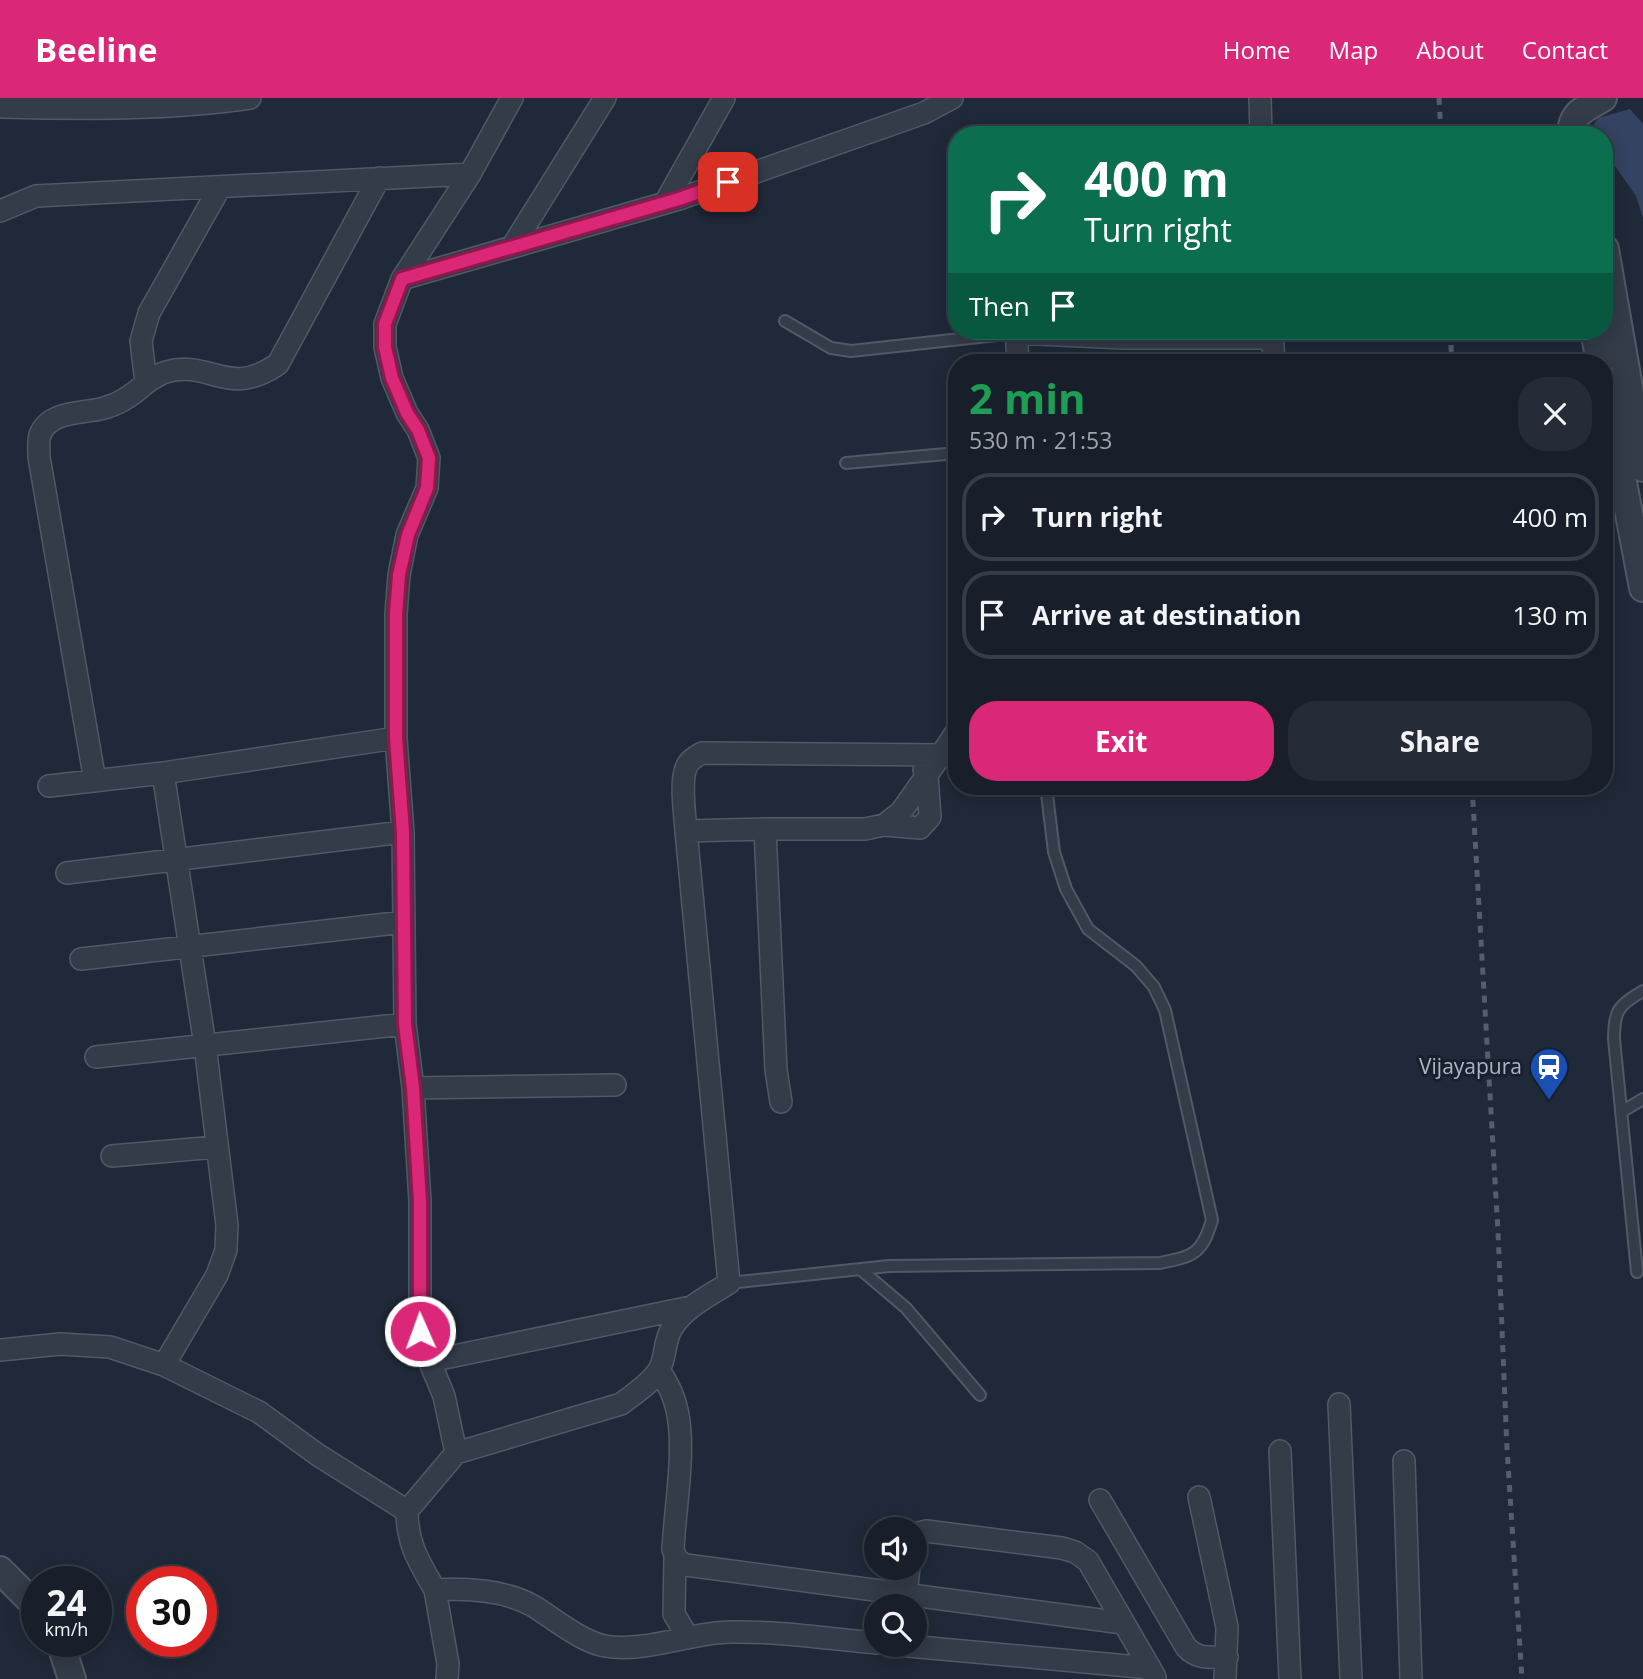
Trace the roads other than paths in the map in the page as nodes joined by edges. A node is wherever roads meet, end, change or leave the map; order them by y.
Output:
1 (250, 98) edge
2 (512, 98) edge
3 (605, 98) edge
4 (724, 98) edge
5 (952, 98) edge
6 (1260, 98) edge
7 (1602, 98) edge
8 (0, 107) edge
9 (1261, 126) edge
10 (1573, 126) edge
11 (470, 174) junction
12 (379, 178) junction
13 (220, 187) junction
14 (665, 203) junction
15 (0, 211) edge
16 (512, 247) junction
17 (402, 279) junction
18 (1613, 295) edge
19 (785, 321) dead end
20 (948, 340) edge
21 (146, 383) junction
22 (1613, 430) edge
23 (948, 454) edge
24 (846, 463) dead end
25 (1643, 468) edge
26 (1643, 589) edge
27 (396, 738) junction
28 (948, 744) edge
29 (912, 755) junction
30 (941, 755) junction
31 (163, 773) junction
32 (927, 775) junction
33 (95, 781) junction
34 (49, 786) dead end
35 (1047, 795) edge
36 (765, 829) junction
37 (686, 831) junction
38 (403, 832) junction
39 (177, 858) junction
40 (67, 873) dead end
41 (404, 922) junction
42 (191, 946) junction
43 (80, 959) dead end
44 (1643, 991) edge
45 (405, 1024) junction
46 (205, 1045) junction
47 (96, 1057) dead end
48 (615, 1085) dead end
49 (413, 1088) junction
50 (1643, 1099) edge
51 (781, 1102) dead end
52 (1622, 1112) junction
53 (216, 1147) junction
54 (113, 1156) dead end
55 (860, 1269) junction
56 (1637, 1272) dead end
57 (729, 1283) junction
58 (691, 1307) junction
59 (0, 1350) edge
60 (430, 1361) junction
61 (164, 1365) junction
62 (659, 1370) junction
63 (980, 1395) dead end
64 (1339, 1404) dead end
65 (1280, 1451) dead end
66 (456, 1453) junction
67 (1404, 1461) dead end
68 (1199, 1497) dead end
69 (1100, 1500) dead end
70 (407, 1511) junction
71 (927, 1531) edge
72 (675, 1557) junction
73 (0, 1570) edge
74 (908, 1580) edge
75 (435, 1590) junction
76 (21, 1591) edge
77 (906, 1593) junction
78 (1123, 1623) junction
79 (688, 1638) junction
80 (864, 1642) edge
81 (927, 1648) edge
82 (65, 1657) edge
83 (1227, 1657) junction
84 (1153, 1674) edge
85 (72, 1679) edge
86 (447, 1679) edge
87 (1225, 1679) edge
88 (1290, 1679) edge
89 (1351, 1679) edge
90 (1411, 1679) edge

1 - 8 street
2 - 11 street
3 - 16 street
4 - 14 street
5 - 14 street
6 - 9 street
7 - 10 street
11 - 12 street
11 - 17 street
12 - 13 street
12 - 21 street
13 - 15 street
13 - 21 street
14 - 16 street
16 - 17 street
17 - 27 street
18 - 25 street
19 - 20 lane
21 - 33 street
22 - 26 street
23 - 24 lane
27 - 31 street
27 - 38 street
28 - 30 street
29 - 30 street
29 - 32 street
29 - 37 street
30 - 32 street
31 - 33 street
31 - 39 street
32 - 36 street
33 - 34 street
35 - 55 lane
36 - 37 street
36 - 51 street
37 - 57 street
38 - 39 street
38 - 41 street
39 - 40 street
39 - 42 street
41 - 42 street
41 - 45 street
42 - 43 street
42 - 46 street
44 - 52 lane
45 - 46 street
45 - 49 street
46 - 47 street
46 - 53 street
48 - 49 street
49 - 60 street
50 - 52 lane
52 - 56 lane
53 - 54 street
53 - 61 street
55 - 57 lane
55 - 63 lane
57 - 58 street
58 - 60 street
58 - 62 street
59 - 61 street
60 - 66 street
61 - 70 street
62 - 66 street
62 - 72 street
64 - 89 street
65 - 88 street
66 - 70 street
67 - 90 street
68 - 83 street
69 - 83 street
70 - 75 street
71 - 78 street
72 - 77 street
72 - 79 street
73 - 76 street
74 - 77 street
75 - 79 street
75 - 86 street
77 - 78 street
78 - 84 street
79 - 80 street
81 - 84 street
82 - 85 street
83 - 87 street

